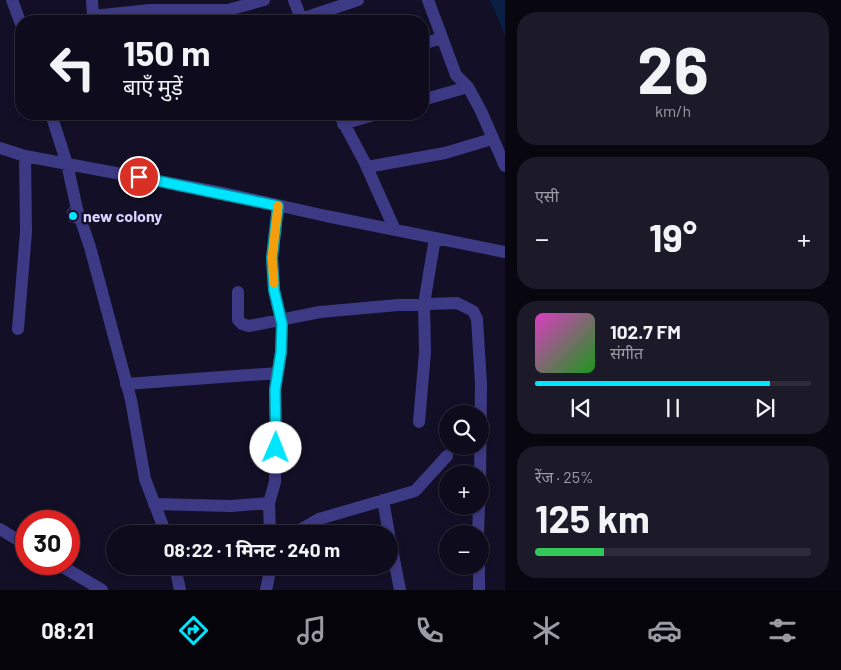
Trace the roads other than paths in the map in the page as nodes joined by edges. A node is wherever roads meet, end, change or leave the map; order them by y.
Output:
1 (12, 0) edge
2 (92, 0) edge
3 (264, 0) edge
4 (294, 0) edge
5 (358, 0) edge
6 (428, 0) edge
7 (18, 15) edge
8 (93, 15) edge
9 (102, 15) edge
10 (229, 15) edge
11 (300, 15) edge
12 (316, 15) edge
13 (442, 38) junction
14 (429, 42) edge
15 (468, 87) junction
16 (429, 98) edge
17 (52, 120) edge
18 (342, 120) edge
19 (492, 139) junction
20 (0, 148) edge
21 (25, 156) junction
22 (67, 164) junction
23 (505, 166) edge
24 (367, 167) junction
25 (278, 206) junction
26 (395, 230) junction
27 (436, 238) junction
28 (505, 252) edge
29 (238, 292) dead end
30 (424, 304) junction
31 (280, 319) junction
32 (18, 329) dead end
33 (278, 373) junction
34 (126, 384) junction
35 (419, 422) dead end
36 (447, 456) dead end
37 (480, 465) edge
38 (383, 500) junction
39 (269, 503) junction
40 (154, 504) junction
41 (162, 525) edge
42 (270, 525) edge
43 (309, 525) edge
44 (387, 525) edge
45 (0, 529) edge
46 (15, 538) edge
47 (77, 575) edge
48 (177, 575) edge
49 (269, 575) edge
50 (397, 575) edge
51 (479, 575) edge
52 (102, 590) edge
53 (180, 590) edge
54 (266, 590) edge
55 (400, 590) edge
56 (479, 590) edge

1 - 7 street
2 - 8 street
3 - 10 street
4 - 11 street
5 - 12 street
6 - 13 street
9 - 10 street
13 - 14 street
13 - 15 street
15 - 16 street
15 - 19 street
17 - 22 street
18 - 24 street
19 - 23 street
19 - 24 street
20 - 21 street
21 - 22 street
21 - 32 street
22 - 25 street
22 - 34 street
24 - 26 street
25 - 26 street
25 - 31 street
26 - 27 street
27 - 28 street
27 - 30 street
29 - 31 street
30 - 31 street
30 - 35 street
30 - 37 street
31 - 33 street
33 - 34 street
33 - 39 street
34 - 40 street
36 - 38 street
38 - 43 street
38 - 44 street
39 - 40 street
39 - 42 street
40 - 41 street
45 - 46 street
47 - 52 street
48 - 53 street
49 - 54 street
50 - 55 street
51 - 56 street

